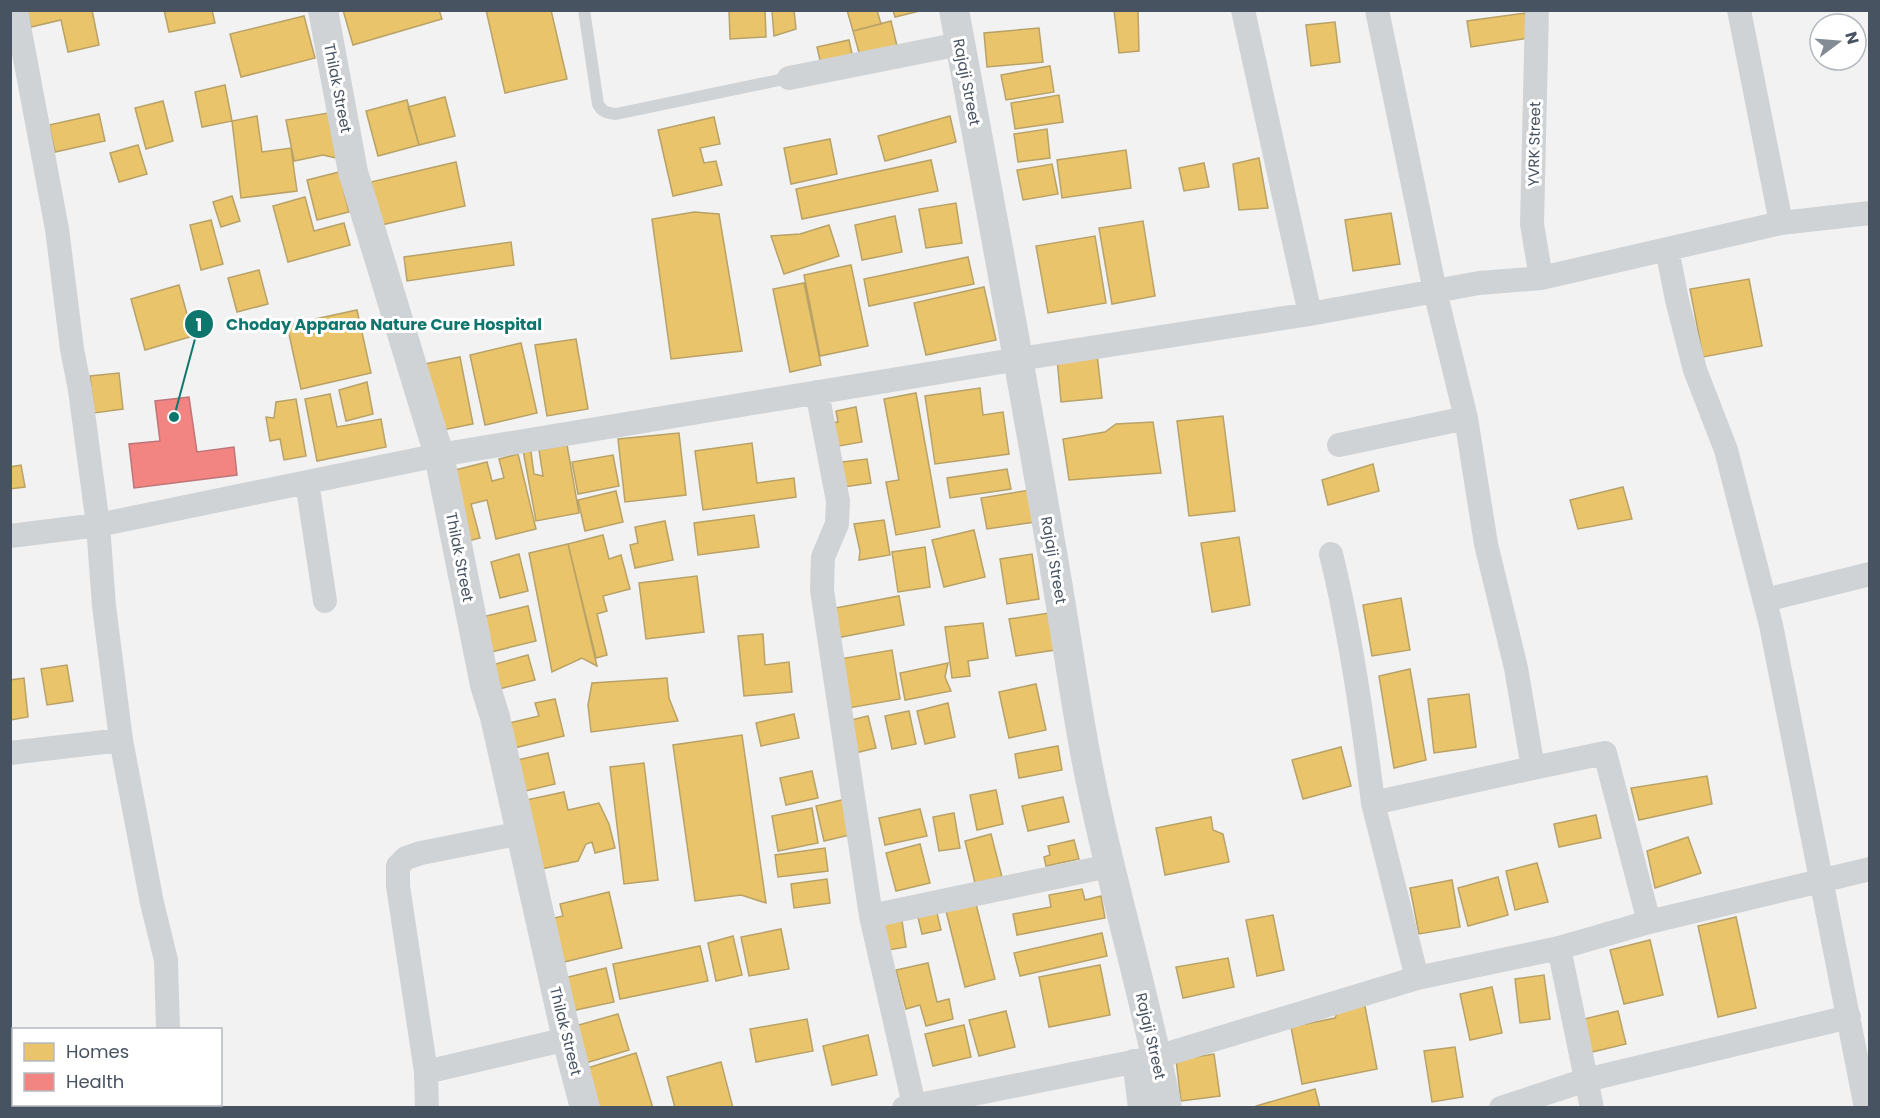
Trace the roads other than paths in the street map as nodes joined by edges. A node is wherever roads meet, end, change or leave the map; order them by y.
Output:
1 (16, 10) edge
2 (323, 10) edge
3 (584, 10) edge
4 (954, 10) edge
5 (1243, 10) edge
6 (1377, 10) edge
7 (1537, 10) edge
8 (1739, 10) edge
9 (960, 44) junction
10 (789, 78) joint
11 (1869, 213) edge
12 (1781, 223) junction
13 (1667, 249) junction
14 (1541, 278) junction
15 (1435, 291) junction
16 (1310, 314) junction
17 (1019, 359) junction
18 (817, 392) junction
19 (1466, 418) junction
20 (1339, 446) dead end
21 (439, 455) junction
22 (308, 482) junction
23 (99, 525) junction
24 (10, 536) edge
25 (1331, 554) dead end
26 (1869, 574) edge
27 (1765, 600) junction
28 (325, 601) dead end
29 (121, 740) junction
30 (10, 753) edge
31 (1533, 768) junction
32 (1373, 803) junction
33 (521, 833) junction
34 (1109, 866) junction
35 (1869, 869) edge
36 (1820, 881) junction
37 (871, 916) junction
38 (1649, 922) junction
39 (1559, 948) junction
40 (1417, 978) junction
41 (1849, 1017) junction
42 (168, 1028) edge
43 (567, 1040) junction
44 (1145, 1059) junction
45 (10, 1064) edge
46 (426, 1072) junction
47 (1586, 1080) junction
48 (12, 1086) edge
49 (909, 1106) edge
50 (427, 1107) edge
51 (585, 1107) edge
52 (1140, 1107) edge
53 (1167, 1107) edge
54 (1501, 1107) edge
55 (1592, 1107) edge
56 (1866, 1107) edge

1 - 23 street
2 - 21 street, Thilak Street
3 - 10 lane
4 - 9 street, Rajaji Street
5 - 16 street
6 - 15 street
7 - 14 street, YVRK Street
8 - 12 street
9 - 10 street
9 - 17 street, Rajaji Street
11 - 12 street
12 - 13 street
13 - 14 street
13 - 27 street
14 - 15 street
15 - 16 street
15 - 19 street
16 - 17 street
17 - 18 street
17 - 34 street, Rajaji Street
18 - 21 street
18 - 37 street
19 - 20 street
19 - 31 street
21 - 22 street
21 - 33 street, Thilak Street
22 - 23 street
22 - 28 street
23 - 24 street
23 - 29 street
25 - 32 street
26 - 27 street
27 - 36 street
29 - 30 street
29 - 42 street
31 - 32 street
31 - 38 street
32 - 40 street
33 - 43 street, Thilak Street
33 - 46 street
34 - 37 street
34 - 44 street, Rajaji Street
35 - 36 street
36 - 38 street
36 - 41 street
37 - 49 street
38 - 39 street
39 - 40 street
39 - 47 street
40 - 44 street
41 - 47 street
41 - 56 street
43 - 46 street
43 - 51 street, Thilak Street
44 - 49 street
44 - 52 street
44 - 53 street, Rajaji Street
45 - 48 street
46 - 50 street
47 - 54 street
47 - 55 street

